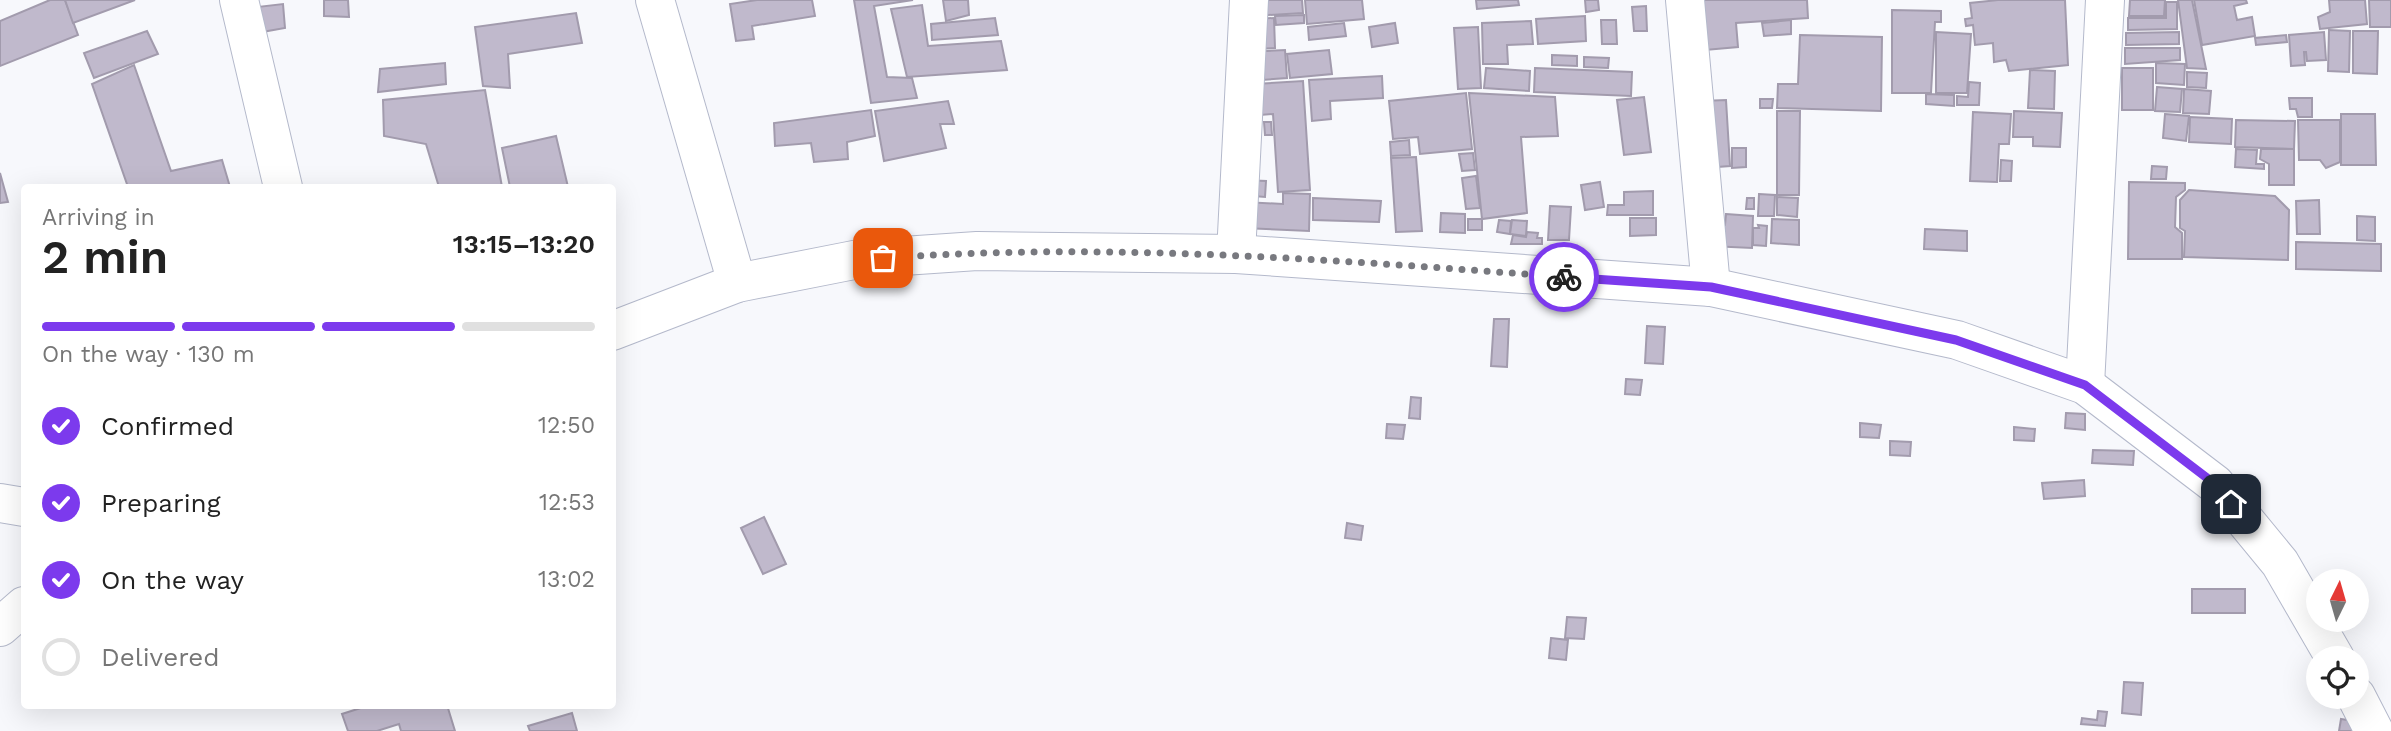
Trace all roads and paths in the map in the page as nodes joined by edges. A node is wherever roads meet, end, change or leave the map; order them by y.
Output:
1 (239, 0) edge
2 (655, 0) edge
3 (1249, 0) edge
4 (1685, 0) edge
5 (2105, 0) edge
6 (282, 184) edge
7 (1236, 254) junction
8 (737, 283) junction
9 (1711, 287) junction
10 (616, 329) edge
11 (2085, 385) junction
12 (0, 503) edge
13 (21, 506) edge
14 (21, 609) edge
15 (0, 627) edge
16 (2328, 646) edge
17 (2363, 709) edge
18 (2374, 731) edge

1 - 6 street
2 - 8 street
3 - 7 street
4 - 9 street
5 - 11 street
7 - 8 street
7 - 9 street
8 - 10 street
9 - 11 street
11 - 16 street
12 - 13 street
14 - 15 street
17 - 18 street

